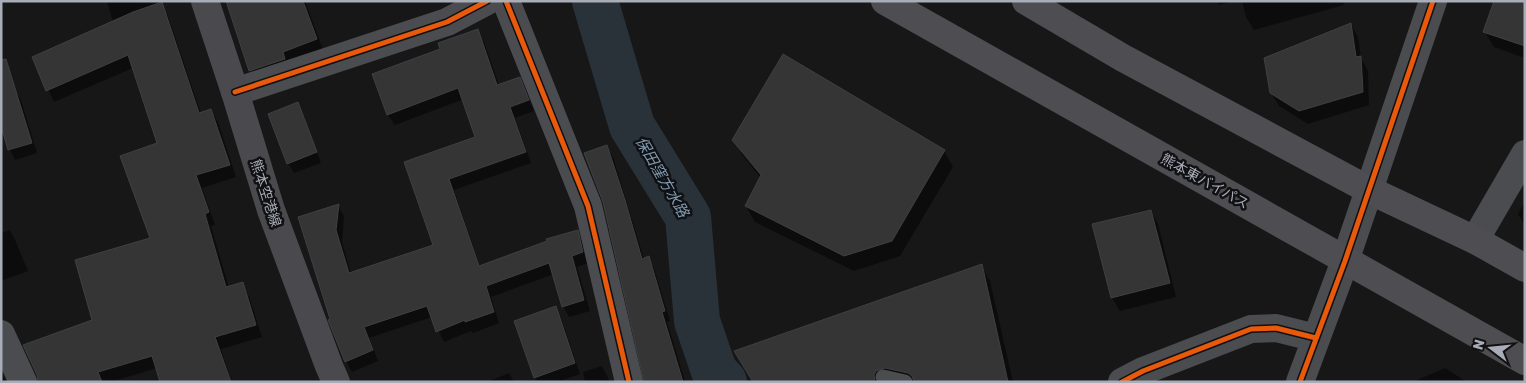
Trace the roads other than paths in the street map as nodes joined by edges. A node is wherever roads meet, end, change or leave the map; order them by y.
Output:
1 (205, 1) edge
2 (487, 1) edge
3 (506, 1) edge
4 (885, 1) edge
5 (1026, 1) edge
6 (1433, 1) edge
7 (235, 92) junction
8 (1525, 154) edge
9 (1369, 190) junction
10 (1475, 240) junction
11 (1345, 261) junction
12 (1525, 268) edge
13 (1, 334) edge
14 (1316, 338) junction
15 (1525, 361) edge
16 (883, 377) dead end
17 (23, 382) edge
18 (336, 382) edge
19 (629, 382) edge
20 (905, 382) edge
21 (1122, 382) edge
22 (1300, 382) edge

1 - 7 main road, 熊本空港線
2 - 7 street
3 - 19 street
4 - 11 highway, 熊本東バイパス
5 - 9 highway
6 - 9 street
7 - 18 main road, 熊本空港線
8 - 10 street
9 - 10 highway
9 - 11 street
10 - 12 highway
11 - 14 street
11 - 15 highway, 熊本東バイパス
13 - 17 street
14 - 21 street
14 - 22 street
16 - 20 lane

